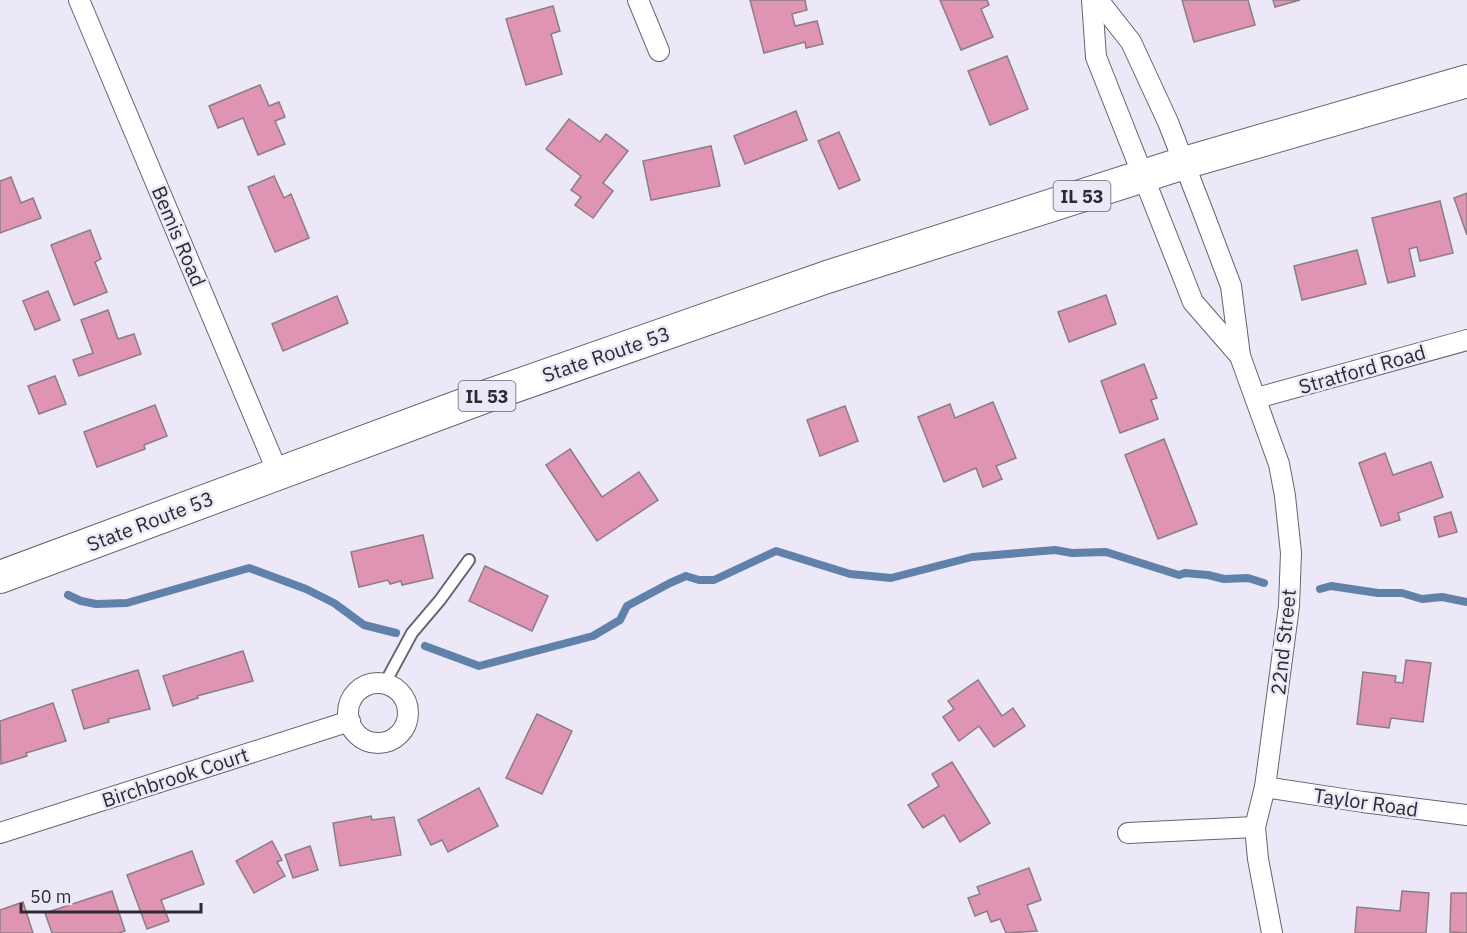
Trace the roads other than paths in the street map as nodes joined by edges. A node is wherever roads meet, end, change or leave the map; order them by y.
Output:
1 (79, 0) edge
2 (638, 0) edge
3 (1092, 0) edge
4 (1098, 0) edge
5 (659, 51) dead end
6 (1467, 81) edge
7 (1184, 163) junction
8 (1143, 176) junction
9 (1467, 340) edge
10 (1240, 356) junction
11 (1257, 398) junction
12 (278, 472) junction
13 (469, 560) dead end
14 (0, 577) edge
15 (385, 683) junction
16 (350, 721) junction
17 (1265, 787) junction
18 (1467, 815) edge
19 (1255, 827) junction
20 (0, 833) edge
21 (1128, 833) dead end
22 (1272, 933) edge

1 - 12 street, Bemis Road
2 - 5 street
3 - 8 street, 22nd Street
4 - 7 street, 22nd Street
6 - 7 main road, IL 53
7 - 8 main road, IL 53
7 - 10 street, 22nd Street
8 - 10 street, 22nd Street
8 - 12 main road, State Route 53 / IL 53
9 - 11 street, Stratford Road
10 - 11 street, 22nd Street
11 - 17 street, 22nd Street
12 - 14 main road, State Route 53 / IL 53
13 - 15 lane
15 - 16 street
15 - 16 street
16 - 20 street, Birchbrook Court
17 - 18 street, Taylor Road
17 - 19 street, 22nd Street
19 - 21 street
19 - 22 street, 22nd Street

